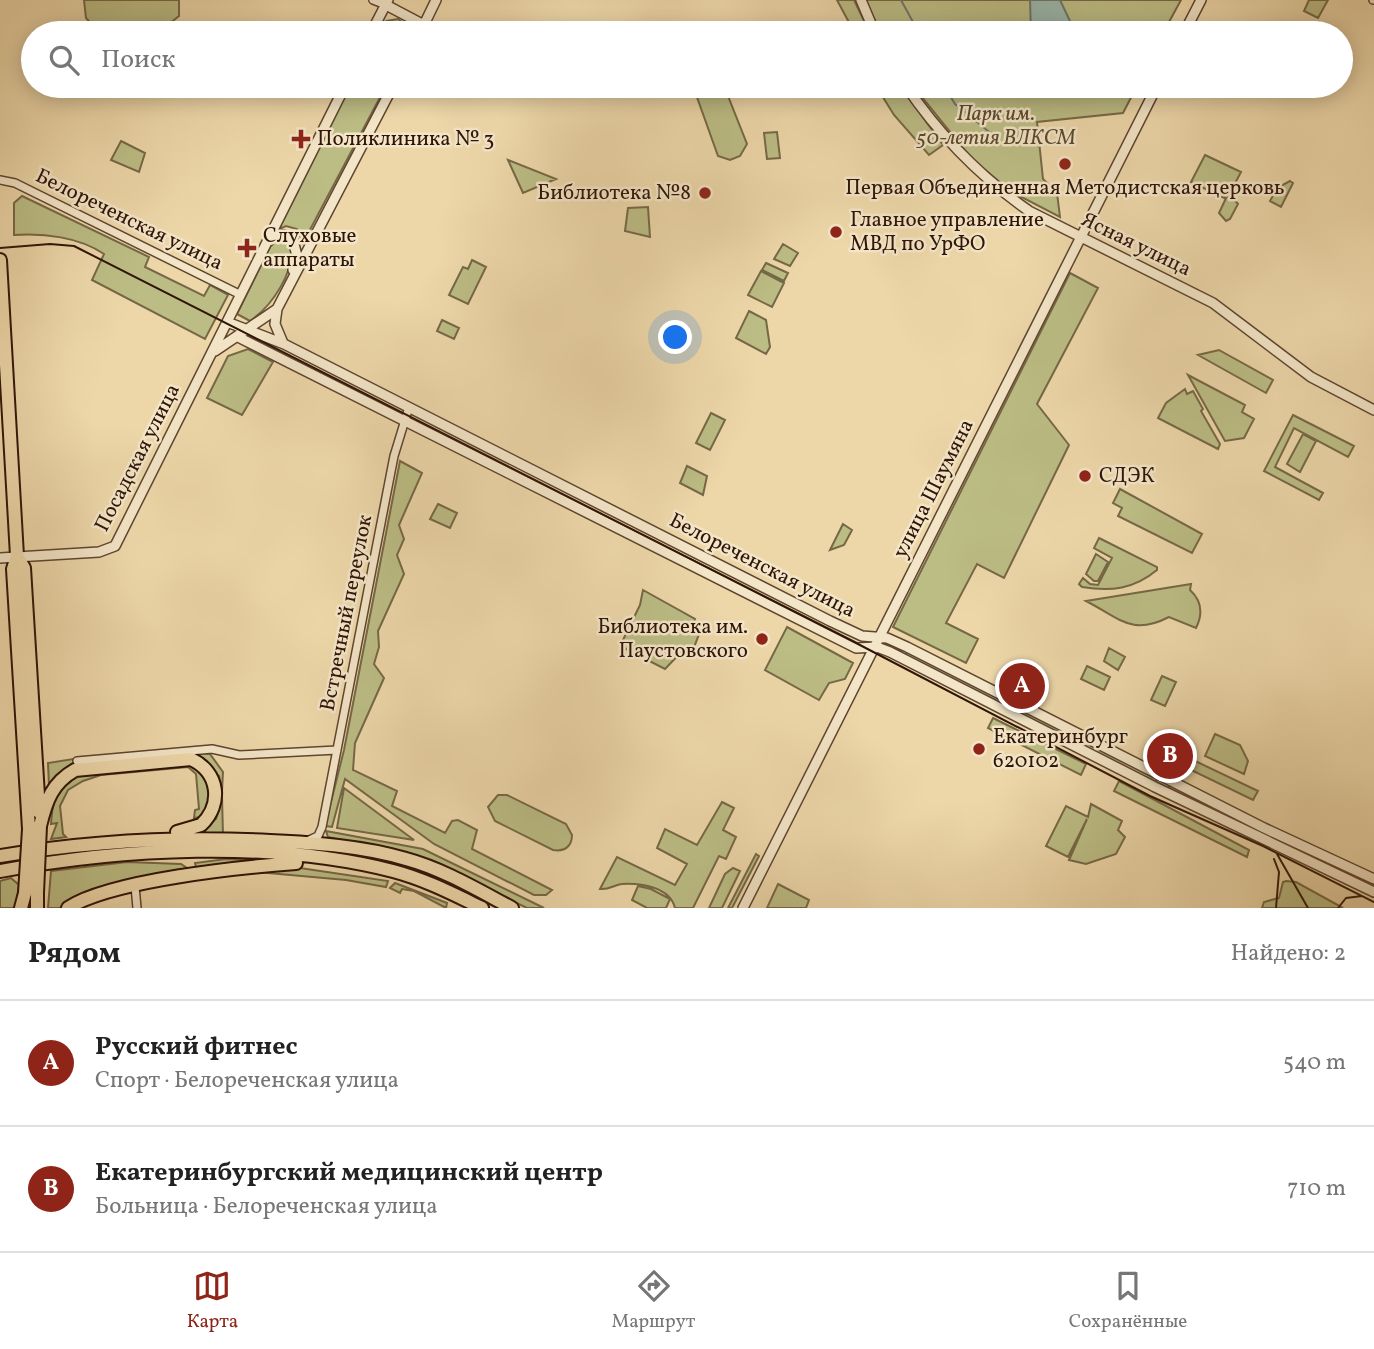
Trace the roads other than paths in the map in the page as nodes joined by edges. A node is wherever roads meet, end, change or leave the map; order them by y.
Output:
1 (373, 0) edge
2 (436, 0) edge
3 (861, 0) edge
4 (1201, 0) edge
5 (387, 2) edge
6 (377, 21) edge
7 (412, 21) edge
8 (426, 21) edge
9 (870, 21) edge
10 (1190, 21) edge
11 (339, 98) edge
12 (387, 98) edge
13 (915, 98) edge
14 (1151, 98) edge
15 (0, 180) edge
16 (1081, 236) junction
17 (0, 260) edge
18 (255, 264) junction
19 (290, 285) junction
20 (241, 295) junction
21 (277, 309) junction
22 (227, 322) junction
23 (249, 329) junction
24 (238, 337) junction
25 (284, 344) junction
26 (213, 352) junction
27 (409, 407) junction
28 (1374, 410) edge
29 (404, 419) junction
30 (18, 556) junction
31 (0, 558) edge
32 (878, 637) junction
33 (874, 647) junction
34 (337, 750) junction
35 (77, 761) dead end
36 (322, 827) junction
37 (35, 828) junction
38 (139, 839) junction
39 (299, 842) junction
40 (320, 844) junction
41 (335, 846) junction
42 (0, 847) edge
43 (26, 851) junction
44 (0, 856) edge
45 (318, 859) junction
46 (1, 872) edge
47 (1374, 879) edge
48 (135, 886) junction
49 (1374, 892) edge
50 (31, 893) junction
51 (22, 908) edge
52 (37, 908) edge
53 (68, 908) edge
54 (137, 908) edge
55 (482, 908) edge
56 (512, 908) edge
57 (743, 908) edge

1 - 5 street
2 - 8 street
3 - 9 street
4 - 10 street
5 - 6 street
5 - 7 street
11 - 18 street, Посадская улица
12 - 19 street, Посадская улица
13 - 16 street, Ясная улица
14 - 16 street, улица Шаумяна
15 - 20 street, Белореченская улица
16 - 28 street, Ясная улица
16 - 32 street, улица Шаумяна
17 - 30 main road
18 - 19 street, Посадская улица
18 - 20 street, Посадская улица
19 - 21 street, Посадская улица
20 - 22 street, Посадская улица
21 - 23 street, Посадская улица
21 - 25 street
22 - 23 street
22 - 24 street
22 - 26 street, Посадская улица
23 - 24 street, Посадская улица
23 - 25 street
24 - 26 street, Посадская улица
24 - 29 street, Белореченская улица
25 - 27 street, Белореченская улица
26 - 30 street, Посадская улица
27 - 29 street, Встречный переулок
27 - 32 street, Белореченская улица
29 - 33 street, Белореченская улица
29 - 34 street, Встречный переулок
30 - 31 street, Посадская улица
30 - 37 main road
32 - 33 street, улица Шаумяна
32 - 47 street, Белореченская улица
33 - 49 street, Белореченская улица
33 - 57 street, улица Шаумяна
34 - 35 street
34 - 36 street, Встречный переулок
36 - 39 street
36 - 41 street
37 - 38 main road
37 - 50 main road, bridge
38 - 39 main road
38 - 43 main road
39 - 40 main road
40 - 41 main road
40 - 45 street
41 - 56 main road
42 - 43 main road
43 - 44 main road
45 - 46 main road
45 - 48 main road
45 - 55 main road
48 - 53 main road
48 - 54 street
50 - 51 main road
50 - 52 main road

